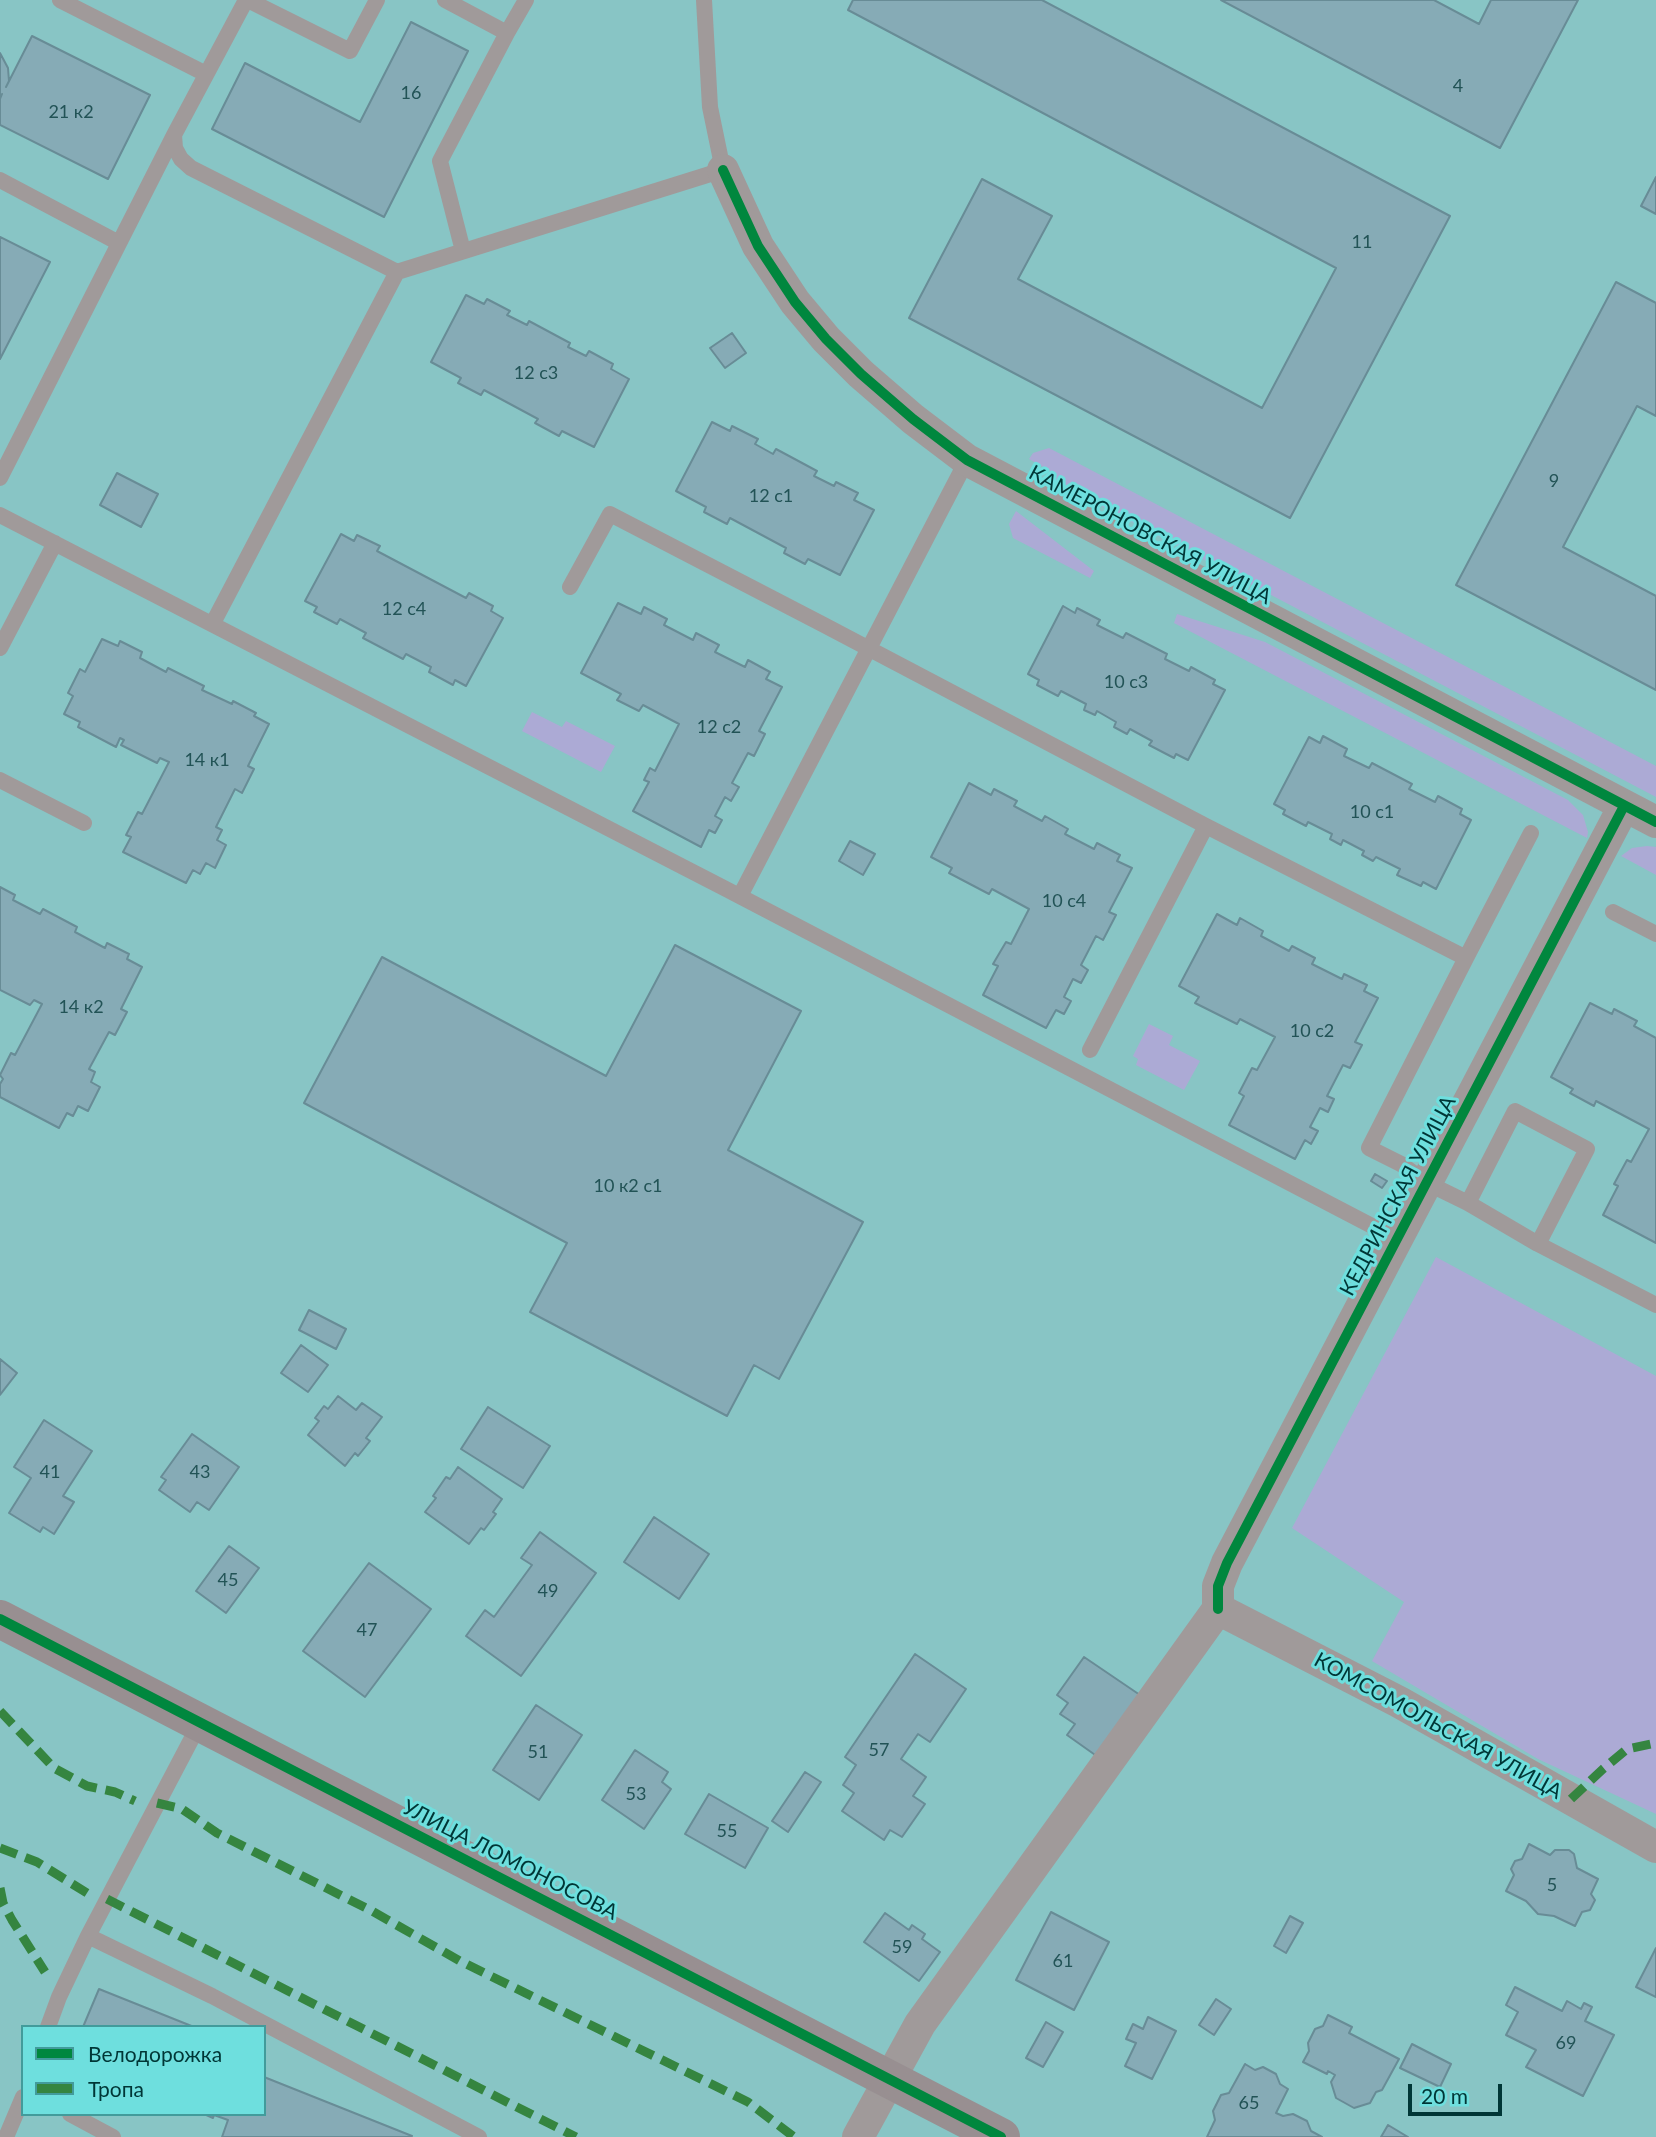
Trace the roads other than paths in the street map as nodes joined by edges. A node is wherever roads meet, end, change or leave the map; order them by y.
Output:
1 (60, 0) edge
2 (247, 0) edge
3 (377, 0) edge
4 (445, 0) edge
5 (526, 0) edge
6 (704, 0) edge
7 (507, 33) junction
8 (206, 74) junction
9 (173, 135) junction
10 (723, 170) junction
11 (0, 180) edge
12 (119, 243) junction
13 (463, 251) junction
14 (397, 272) junction
15 (967, 460) junction
16 (0, 478) edge
17 (0, 514) edge
18 (55, 542) junction
19 (570, 587) dead end
20 (213, 623) junction
21 (0, 648) edge
22 (869, 648) junction
23 (0, 780) edge
24 (1624, 806) junction
25 (1656, 822) edge
26 (84, 823) dead end
27 (1206, 826) junction
28 (1531, 833) dead end
29 (740, 896) junction
30 (1613, 912) dead end
31 (1656, 934) edge
32 (1466, 958) junction
33 (1090, 1050) dead end
34 (1427, 1183) junction
35 (1468, 1203) junction
36 (1397, 1239) junction
37 (1538, 1244) junction
38 (1656, 1305) edge
39 (1218, 1609) junction
40 (0, 1619) edge
41 (201, 1721) junction
42 (1656, 1847) edge
43 (88, 1936) junction
44 (49, 2025) edge
45 (890, 2079) junction
46 (21, 2101) edge
47 (74, 2116) edge
48 (6, 2137) edge
49 (113, 2137) edge
50 (479, 2137) edge
51 (858, 2137) edge
52 (1001, 2137) edge

1 - 8 lane
2 - 3 lane
2 - 8 lane
4 - 7 lane
5 - 7 lane
6 - 10 lane, КАМЕРОНОВСКАЯ УЛИЦА
7 - 13 lane
8 - 9 lane
9 - 12 lane
9 - 14 lane
10 - 13 lane
10 - 15 street, КАМЕРОНОВСКАЯ УЛИЦА
11 - 12 lane
12 - 16 lane
13 - 14 lane
14 - 20 lane
15 - 22 lane
15 - 24 street, КАМЕРОНОВСКАЯ УЛИЦА
17 - 18 lane
18 - 20 lane
18 - 21 lane
19 - 22 lane
20 - 29 lane
22 - 27 lane
22 - 29 lane
23 - 26 lane
24 - 25 street, КАМЕРОНОВСКАЯ УЛИЦА
24 - 34 street, КЕДРИНСКАЯ УЛИЦА
27 - 32 lane
27 - 33 lane
28 - 32 lane
29 - 36 lane
30 - 31 lane
32 - 34 lane
34 - 35 lane
34 - 36 street, КЕДРИНСКАЯ УЛИЦА
35 - 37 lane
35 - 37 lane
36 - 39 street, КЕДРИНСКАЯ УЛИЦА
37 - 38 lane
39 - 42 street, КОМСОМОЛЬСКАЯ УЛИЦА
39 - 45 street
40 - 41 street, УЛИЦА ЛОМОНОСОВА
41 - 43 lane
41 - 45 street, УЛИЦА ЛОМОНОСОВА
43 - 44 lane
43 - 50 lane
45 - 51 street
45 - 52 street, УЛИЦА ЛОМОНОСОВА
46 - 48 lane
47 - 49 lane

